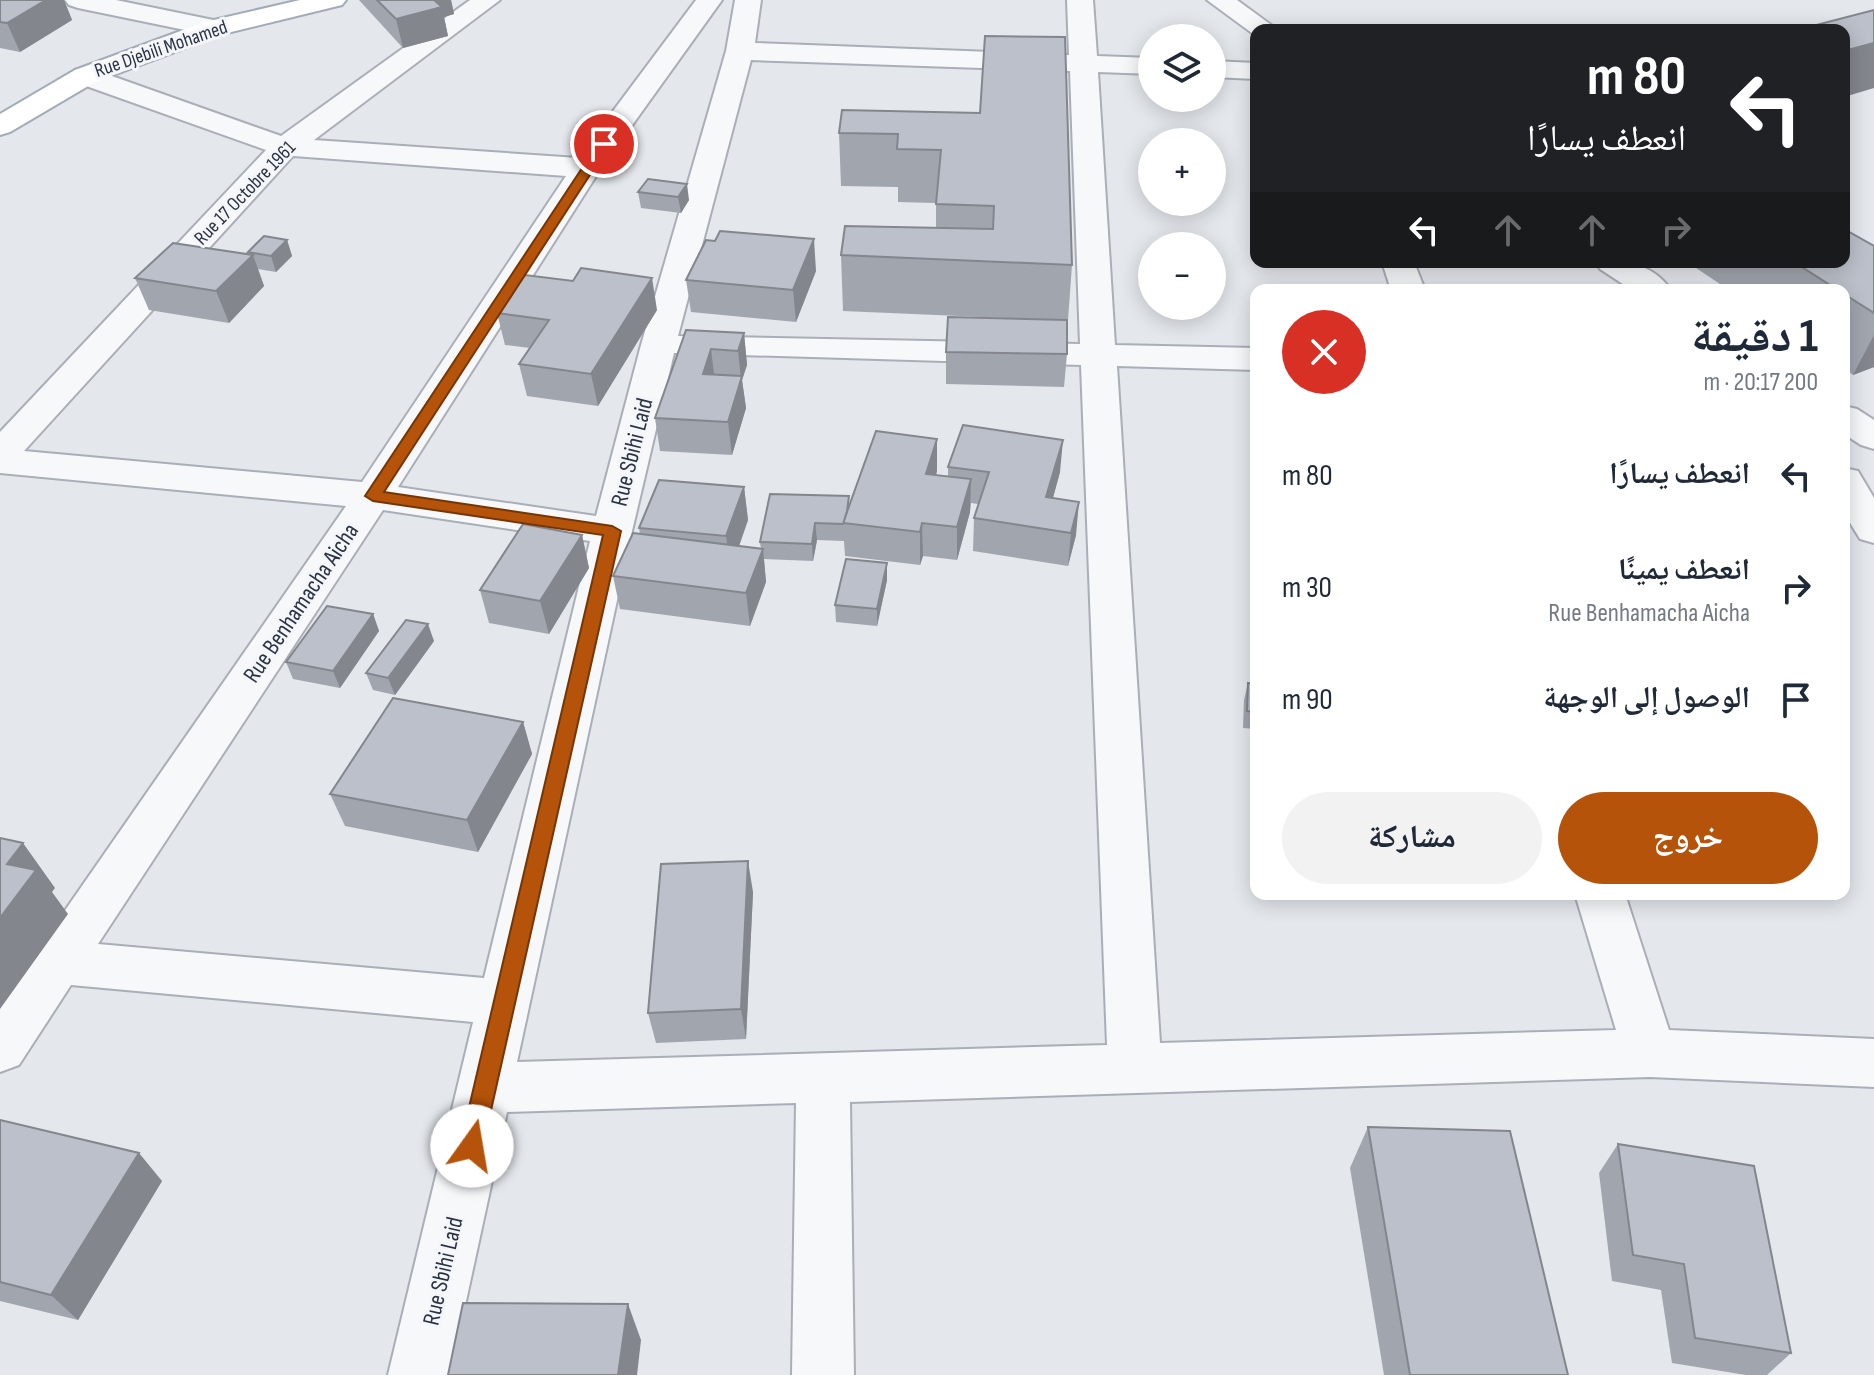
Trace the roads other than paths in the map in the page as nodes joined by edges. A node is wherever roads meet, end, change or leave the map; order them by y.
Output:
1 (78, 0) edge
2 (333, 0) edge
3 (487, 0) edge
4 (709, 0) edge
5 (748, 0) edge
6 (1080, 0) edge
7 (1220, 0) edge
8 (1256, 24) edge
9 (214, 28) junction
10 (740, 51) junction
11 (1081, 62) junction
12 (1138, 65) edge
13 (1226, 70) edge
14 (1250, 71) edge
15 (85, 76) junction
16 (0, 126) edge
17 (285, 147) junction
18 (586, 168) junction
19 (1621, 268) edge
20 (1645, 284) edge
21 (658, 345) junction
22 (1096, 355) junction
23 (1250, 359) edge
24 (1850, 421) edge
25 (1874, 437) edge
26 (0, 455) edge
27 (0, 461) edge
28 (1850, 490) edge
29 (373, 496) junction
30 (1874, 530) edge
31 (612, 531) junction
32 (1602, 900) edge
33 (58, 962) junction
34 (504, 1002) junction
35 (0, 1048) edge
36 (1650, 1053) junction
37 (1874, 1063) edge
38 (1135, 1068) junction
39 (823, 1078) junction
40 (485, 1088) junction
41 (419, 1375) edge
42 (823, 1375) edge

1 - 9 street
2 - 9 main road, Rue Djebili Mohamed
3 - 17 street, Rue 17 Octobre 1961
4 - 18 street, Rue Benhamacha Aicha
5 - 10 street, Rue Sbihi Laid
6 - 11 street
7 - 8 street
9 - 15 main road, Rue Djebili Mohamed
10 - 11 street
10 - 21 street, Rue Sbihi Laid
11 - 12 street
11 - 22 street
13 - 14 street
15 - 16 main road, Rue Djebili Mohamed
15 - 17 street
17 - 18 street
17 - 26 street, Rue 17 Octobre 1961
18 - 29 street, Rue Benhamacha Aicha
19 - 20 street
21 - 22 street
21 - 31 street, Rue Sbihi Laid
22 - 23 street
22 - 38 street
24 - 25 street
27 - 29 street
28 - 30 street
29 - 31 street
29 - 33 street, Rue Benhamacha Aicha
31 - 34 street, Rue Sbihi Laid
32 - 36 street
33 - 34 street
33 - 35 street, Rue Benhamacha Aicha
34 - 40 street, Rue Sbihi Laid
36 - 37 street
36 - 38 street
38 - 39 street
39 - 40 street
39 - 42 street
40 - 41 street, Rue Sbihi Laid

